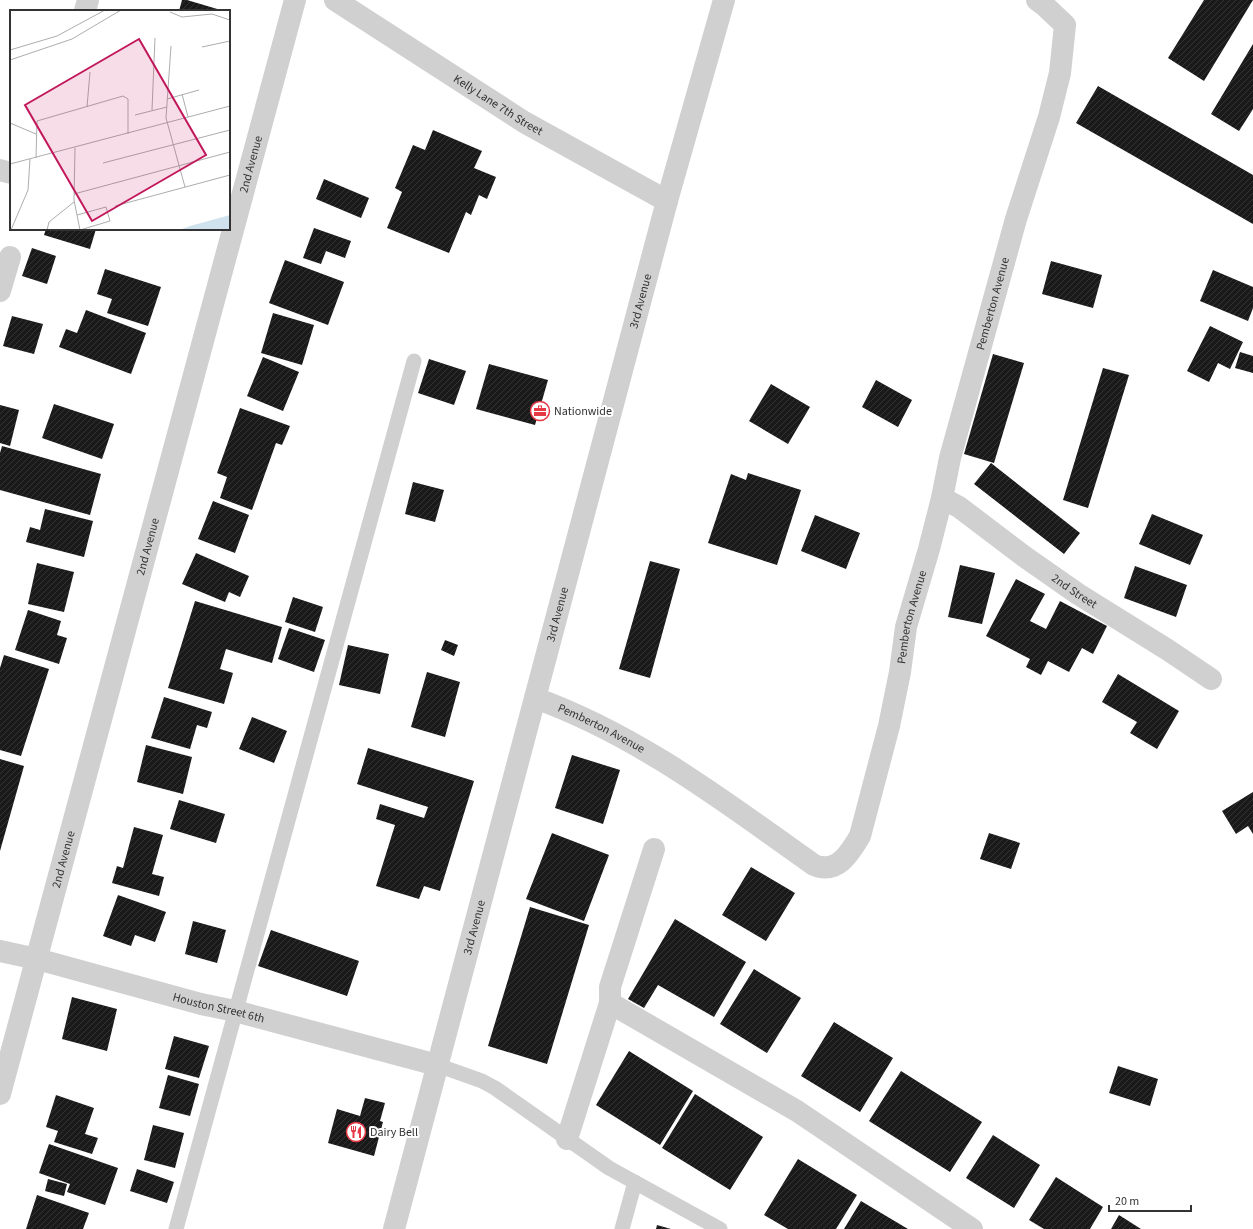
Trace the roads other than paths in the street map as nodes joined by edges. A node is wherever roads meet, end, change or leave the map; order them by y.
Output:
1 (88, 0) edge
2 (295, 0) edge
3 (334, 0) edge
4 (724, 0) edge
5 (1037, 0) edge
6 (85, 10) edge
7 (0, 170) edge
8 (10, 172) edge
9 (667, 201) junction
10 (10, 257) dead end
11 (0, 291) edge
12 (414, 361) dead end
13 (942, 498) junction
14 (1210, 679) dead end
15 (535, 698) junction
16 (654, 849) dead end
17 (0, 951) edge
18 (37, 959) junction
19 (610, 1003) junction
20 (235, 1011) junction
21 (436, 1065) junction
22 (0, 1094) edge
23 (567, 1138) junction
24 (634, 1182) junction
25 (176, 1229) edge
26 (394, 1229) edge
27 (622, 1229) edge
28 (720, 1229) edge
29 (972, 1229) edge

1 - 6 street
2 - 18 street, 2nd Avenue
3 - 9 street, Kelly Lane 7th Street
4 - 9 street, 3rd Avenue
5 - 13 street, Pemberton Avenue
7 - 8 street
9 - 15 street, 3rd Avenue
10 - 11 street
12 - 20 lane
13 - 14 street, 2nd Street
13 - 15 street, Pemberton Avenue
15 - 21 street, 3rd Avenue
16 - 19 street
17 - 18 street, Houston Street 6th
18 - 20 street, Houston Street 6th
18 - 22 street, 2nd Avenue
19 - 23 street
19 - 29 street
20 - 21 street, Houston Street 6th
20 - 25 lane
21 - 23 lane
21 - 26 street, 3rd Avenue
23 - 24 lane
24 - 27 lane
24 - 28 lane

